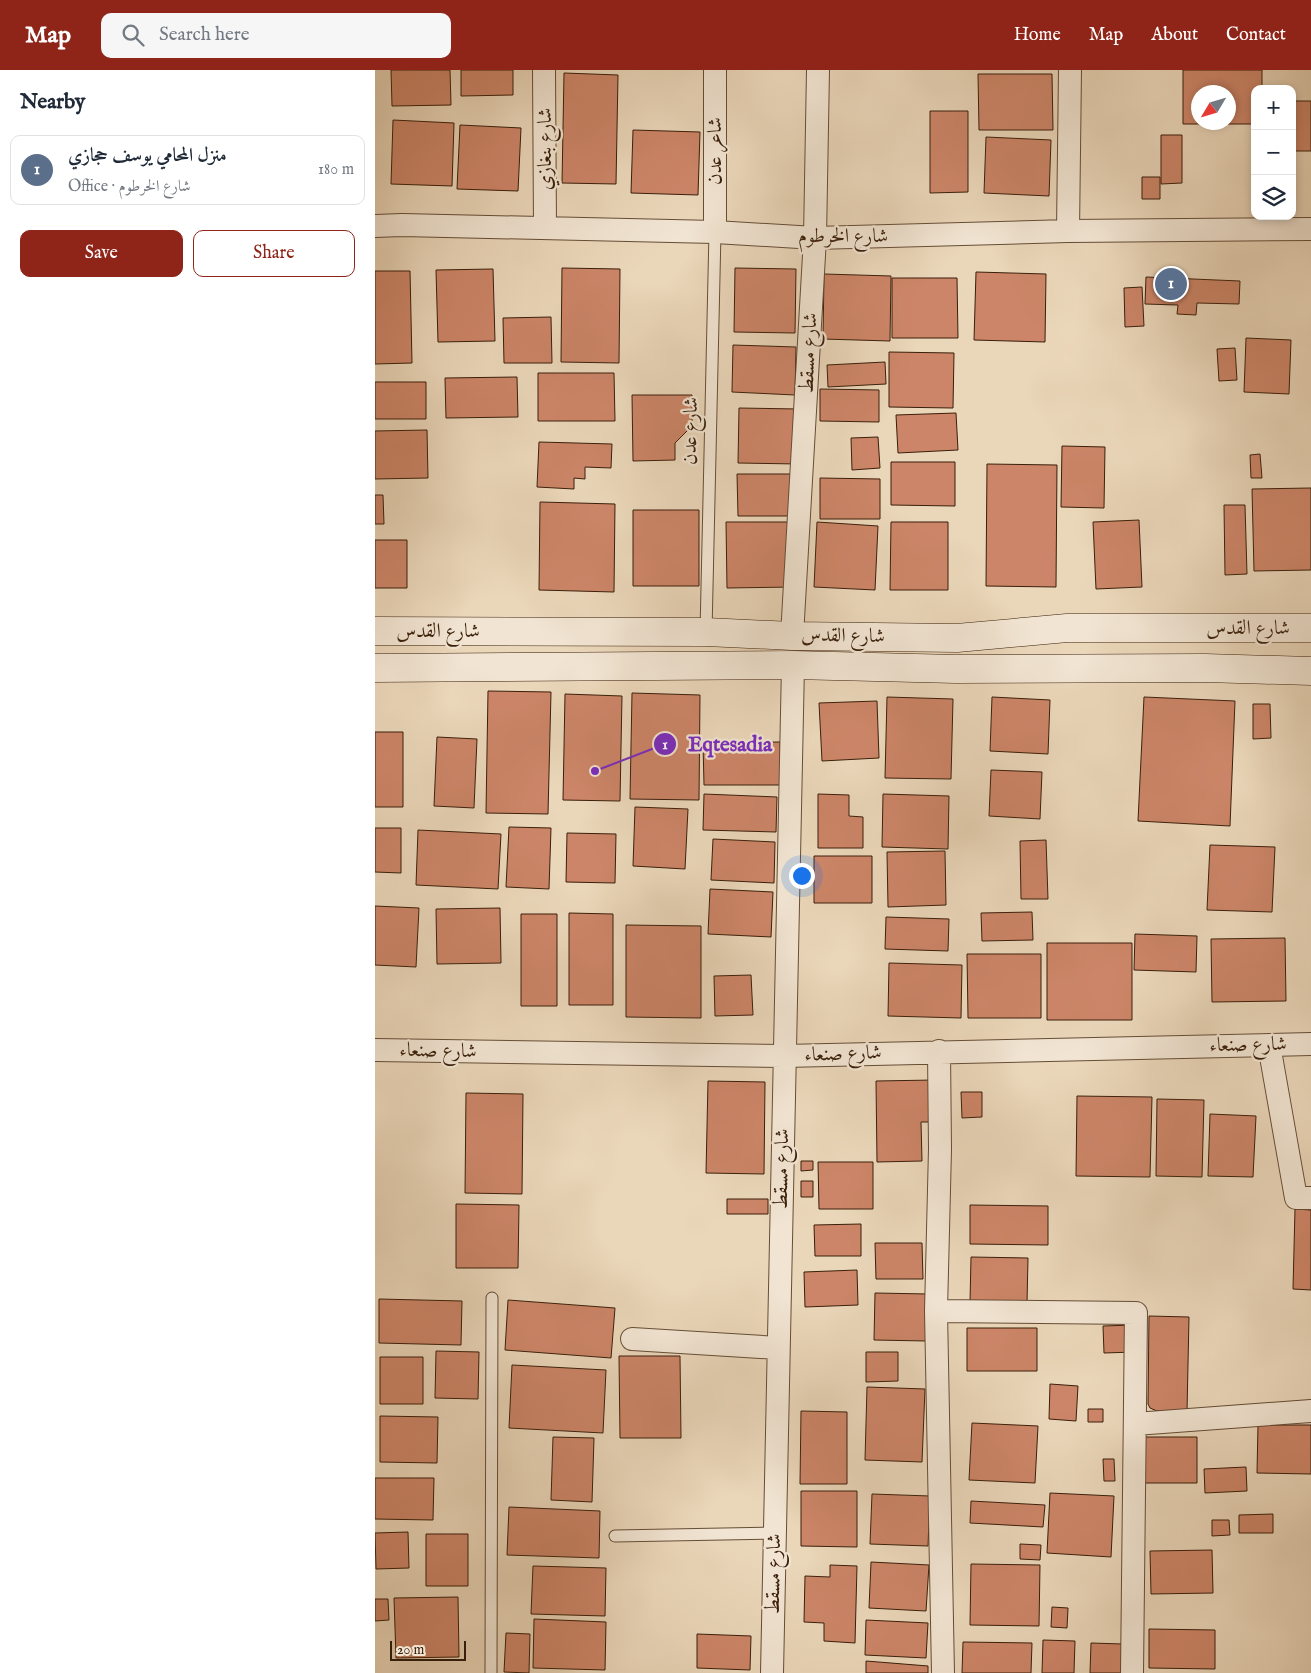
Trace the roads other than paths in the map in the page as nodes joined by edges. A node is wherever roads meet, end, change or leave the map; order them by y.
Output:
1 (544, 70) edge
2 (715, 70) edge
3 (818, 70) edge
4 (1070, 70) edge
5 (375, 226) edge
6 (545, 227) junction
7 (1311, 229) edge
8 (1068, 231) junction
9 (715, 232) junction
10 (815, 238) junction
11 (1311, 628) edge
12 (375, 631) edge
13 (706, 632) junction
14 (792, 636) junction
15 (793, 664) junction
16 (375, 668) edge
17 (1311, 671) edge
18 (1311, 1044) edge
19 (1269, 1045) junction
20 (375, 1050) edge
21 (939, 1051) junction
22 (784, 1056) junction
23 (1311, 1198) edge
24 (492, 1298) dead end
25 (936, 1311) junction
26 (632, 1339) dead end
27 (778, 1348) junction
28 (1311, 1412) edge
29 (1135, 1424) junction
30 (775, 1533) junction
31 (615, 1536) dead end
32 (491, 1673) edge
33 (772, 1673) edge
34 (943, 1673) edge
35 (1133, 1673) edge

1 - 6 street, شارع بنغازي
2 - 9 street, شاعر عدن
3 - 10 street, شارع مسقط
4 - 8 street
5 - 6 street, شارع الخرطوم
6 - 9 street, شارع الخرطوم
7 - 8 street, شارع الخرطوم
8 - 10 street, شارع الخرطوم
9 - 10 street, شارع الخرطوم
9 - 13 lane, شارع عدن
10 - 14 street, شارع مسقط
11 - 14 main road, شارع القدس
12 - 13 main road, شارع القدس
13 - 14 main road, شارع القدس
15 - 16 main road, شارع القدس
15 - 17 main road, شارع القدس
15 - 22 street, شارع مسقط
18 - 19 street, شارع صنعاء
19 - 21 street, شارع صنعاء
19 - 23 street
20 - 22 street, شارع صنعاء
21 - 22 street, شارع صنعاء
21 - 25 street
22 - 27 street, شارع مسقط
24 - 32 lane
25 - 29 street
25 - 34 street
26 - 27 street
27 - 30 street, شارع مسقط
28 - 29 street
29 - 35 street
30 - 31 lane
30 - 33 street, شارع مسقط

